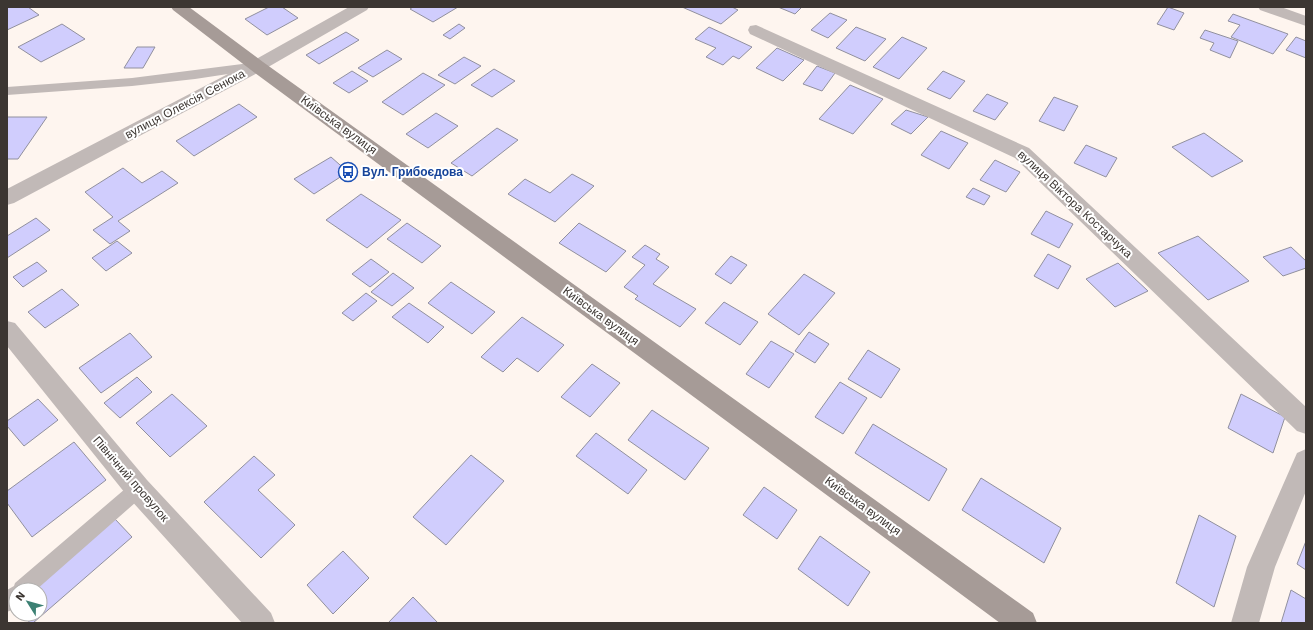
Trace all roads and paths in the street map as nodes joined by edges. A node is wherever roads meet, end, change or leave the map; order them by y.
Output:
1 (179, 7) edge
2 (362, 7) edge
3 (1266, 7) edge
4 (1306, 21) edge
5 (756, 30) dead end
6 (257, 66) junction
7 (7, 91) edge
8 (7, 198) edge
9 (7, 330) edge
10 (1306, 423) edge
11 (1306, 462) edge
12 (138, 489) junction
13 (31, 582) edge
14 (261, 623) edge
15 (1023, 623) edge
16 (1245, 623) edge

1 - 6 main road, Київська вулиця
2 - 6 street, вулиця Олексія Сенюка
3 - 4 street
5 - 10 street, вулиця Віктора Костарчука
6 - 7 lane
6 - 8 street, вулиця Олексія Сенюка
6 - 15 main road, Київська вулиця
9 - 12 street, Північний провулок
11 - 16 street
12 - 13 lane
12 - 14 street, Північний провулок

